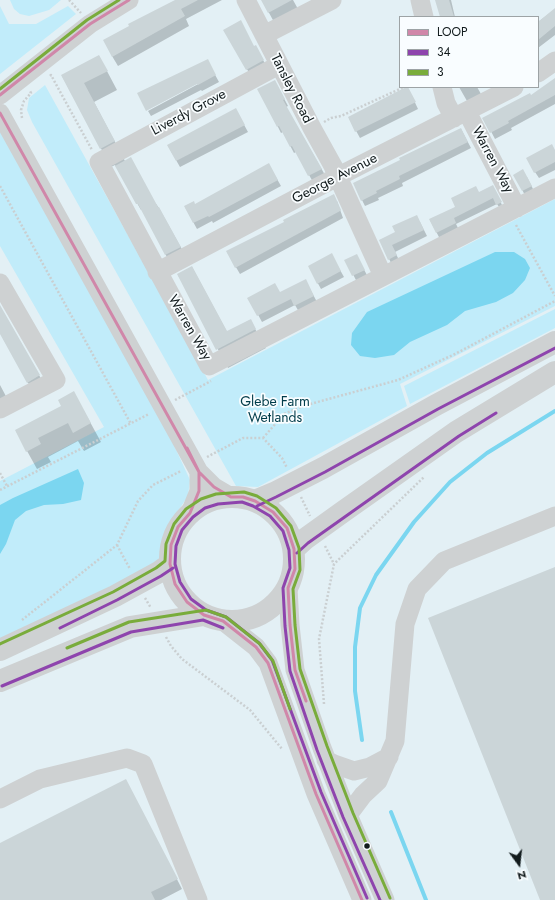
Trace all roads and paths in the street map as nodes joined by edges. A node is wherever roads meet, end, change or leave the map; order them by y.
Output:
1 (129, 0) edge
2 (246, 0) edge
3 (332, 0) edge
4 (420, 0) edge
5 (424, 16) edge
6 (264, 36) junction
7 (555, 61) edge
8 (279, 65) junction
9 (539, 72) edge
10 (46, 79) dead end
11 (26, 87) dead end
12 (36, 88) dead end
13 (402, 88) edge
14 (442, 88) edge
15 (512, 88) edge
16 (31, 93) junction
17 (0, 95) edge
18 (0, 113) edge
19 (460, 115) junction
20 (24, 122) dead end
21 (312, 128) junction
22 (99, 162) junction
23 (337, 177) junction
24 (0, 186) edge
25 (555, 188) edge
26 (517, 208) junction
27 (509, 229) dead end
28 (157, 272) junction
29 (383, 276) junction
30 (0, 283) edge
31 (555, 296) edge
32 (555, 301) edge
33 (555, 342) edge
34 (555, 372) edge
35 (213, 381) dead end
36 (172, 402) dead end
37 (0, 409) edge
38 (150, 413) dead end
39 (131, 424) junction
40 (263, 438) dead end
41 (199, 472) junction
42 (0, 473) edge
43 (428, 473) dead end
44 (163, 480) dead end
45 (7, 486) junction
46 (0, 490) edge
47 (231, 497) junction
48 (264, 497) junction
49 (190, 513) junction
50 (555, 516) edge
51 (300, 544) junction
52 (117, 545) junction
53 (164, 568) junction
54 (131, 572) dead end
55 (288, 588) junction
56 (142, 592) dead end
57 (153, 612) dead end
58 (214, 618) junction
59 (21, 620) dead end
60 (164, 632) dead end
61 (0, 650) edge
62 (0, 681) edge
63 (324, 706) dead end
64 (282, 750) dead end
65 (389, 756) junction
66 (326, 760) junction
67 (0, 799) edge
68 (348, 814) junction
69 (198, 900) edge
70 (362, 900) edge
71 (385, 900) edge

1 - 17 street
2 - 6 street, Tansley Road
3 - 6 street
4 - 5 street
6 - 8 street, Tansley Road
7 - 9 street
8 - 21 street, Tansley Road
8 - 22 street, Liverdy Grove
10 - 22 path
11 - 16 path
12 - 16 path
13 - 21 path
14 - 19 street, Warren Way
15 - 19 street, George Avenue
16 - 20 path
18 - 41 street
19 - 23 street, George Avenue
19 - 26 street, Warren Way
21 - 23 street, Tansley Road
22 - 28 street, Warren Way
23 - 28 street, George Avenue
23 - 29 street
24 - 39 path
25 - 26 street, Warren Way
26 - 29 street, Warren Way
27 - 31 path
28 - 29 street, Warren Way
30 - 37 street
32 - 40 path
33 - 48 highway
34 - 51 highway
35 - 36 path
38 - 39 path
39 - 45 path
41 - 47 street
41 - 49 street
42 - 45 path
43 - 63 path
44 - 52 path
45 - 46 path
47 - 48 highway
47 - 49 highway
48 - 51 highway
49 - 53 highway
50 - 65 street
51 - 55 highway
52 - 54 path
52 - 59 path
53 - 58 highway
53 - 61 highway
55 - 58 highway
55 - 66 street
56 - 57 path
58 - 62 highway
58 - 70 street
60 - 64 path
65 - 66 street
65 - 68 street
66 - 68 street
67 - 69 street
68 - 71 street

